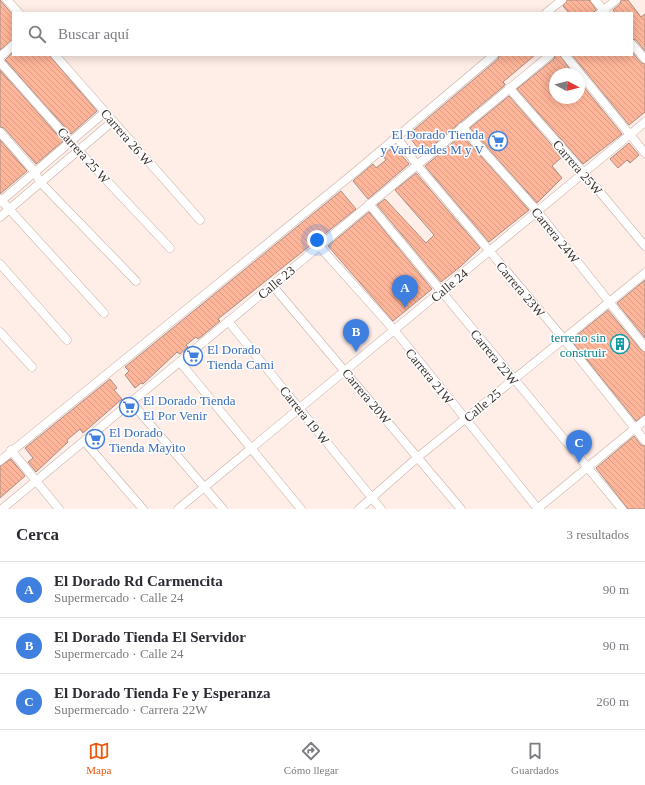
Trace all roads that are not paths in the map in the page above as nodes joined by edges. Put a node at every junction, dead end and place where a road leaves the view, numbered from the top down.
1 (7, 0) edge
2 (562, 0) edge
3 (595, 0) edge
4 (616, 0) edge
5 (18, 12) edge
6 (547, 12) edge
7 (603, 12) edge
8 (633, 45) edge
9 (12, 47) edge
10 (56, 56) edge
11 (493, 56) edge
12 (549, 56) edge
13 (566, 56) edge
14 (0, 57) edge
15 (645, 59) edge
16 (0, 62) edge
17 (509, 88) junction
18 (105, 112) junction
19 (112, 120) junction
20 (645, 122) edge
21 (462, 127) junction
22 (0, 132) edge
23 (629, 135) junction
24 (396, 136) junction
25 (71, 141) junction
26 (78, 150) junction
27 (645, 153) edge
28 (417, 165) junction
29 (35, 172) junction
30 (584, 173) junction
31 (40, 182) junction
32 (0, 201) edge
33 (369, 204) junction
34 (9, 209) junction
35 (538, 212) junction
36 (0, 217) edge
37 (200, 220) dead end
38 (319, 246) junction
39 (645, 246) edge
40 (170, 248) dead end
41 (489, 251) junction
42 (0, 264) edge
43 (645, 273) edge
44 (136, 281) dead end
45 (272, 285) junction
46 (442, 291) junction
47 (610, 302) junction
48 (104, 313) dead end
49 (228, 321) junction
50 (395, 331) junction
51 (0, 332) edge
52 (563, 338) junction
53 (67, 340) dead end
54 (645, 347) edge
55 (180, 362) junction
56 (32, 367) dead end
57 (346, 371) junction
58 (514, 379) junction
59 (130, 402) junction
60 (300, 408) junction
61 (465, 420) junction
62 (645, 420) edge
63 (634, 429) junction
64 (84, 441) junction
65 (645, 441) edge
66 (252, 449) junction
67 (11, 450) junction
68 (418, 457) junction
69 (0, 461) edge
70 (587, 467) junction
71 (36, 481) junction
72 (205, 487) junction
73 (372, 498) junction
74 (2, 509) edge
75 (60, 509) edge
76 (143, 509) edge
77 (178, 509) edge
78 (223, 509) edge
79 (300, 509) edge
80 (359, 509) edge
81 (381, 509) edge
82 (461, 509) edge
83 (538, 509) edge
84 (622, 509) edge

1 - 5 street
2 - 6 street
3 - 7 street
4 - 7 street
8 - 15 street
9 - 14 street
10 - 18 street, Carrera 26 W
11 - 24 street
12 - 17 street, Calle 23
13 - 23 street
16 - 25 street, Carrera 25 W
17 - 21 street, Calle 23
17 - 30 street, Carrera 25W
18 - 19 street, Carrera 26 W
18 - 25 street
19 - 26 street
19 - 37 street, Carrera 26 W
20 - 23 street, Calle 24
21 - 28 street, Calle 23
21 - 35 street, Carrera 24W
22 - 29 street
23 - 27 street
23 - 30 street, Calle 24
24 - 28 street, Carrera 23W
24 - 67 street
25 - 26 street, Carrera 25 W
25 - 29 street
26 - 31 street
26 - 40 street, Carrera 25 W
28 - 33 street, Calle 23
28 - 41 street, Carrera 23W
29 - 31 street
29 - 32 street
30 - 35 street, Calle 24
30 - 39 street, Carrera 25W
31 - 34 street
31 - 44 street
32 - 34 street
33 - 38 street, Calle 23
33 - 46 street, Carrera 22W
34 - 36 street
34 - 48 street
35 - 41 street, Calle 24
35 - 47 street, Carrera 24W
38 - 45 street, Calle 23
38 - 50 street, Carrera 21W
41 - 46 street, Calle 24
41 - 52 street, Carrera 23W
42 - 53 street
43 - 47 street, Calle 25
45 - 49 street, Calle 23
45 - 57 street, Carrera 20W
46 - 50 street, Calle 24
46 - 58 street, Carrera 22W
47 - 52 street, Calle 25
47 - 54 street, Carrera 24W
49 - 55 street, Calle 23
49 - 60 street, Carrera 19 W
50 - 57 street, Calle 24
50 - 61 street, Carrera 21W
51 - 56 street
52 - 58 street, Calle 25
52 - 63 street, Carrera 23W
55 - 59 street, Calle 23
55 - 66 street
57 - 60 street, Calle 24
57 - 68 street, Carrera 20W
58 - 61 street, Calle 25
58 - 70 street, Carrera 22W
59 - 64 street, Calle 23
59 - 72 street
60 - 66 street, Calle 24
60 - 73 street, Carrera 19 W
61 - 68 street, Calle 25
61 - 83 street, Carrera 21W
62 - 63 street
63 - 65 street, Carrera 23W
63 - 70 street
64 - 71 street, Calle 23
64 - 76 street
66 - 72 street, Calle 24
66 - 79 street
67 - 69 street
67 - 71 street
68 - 73 street, Calle 25
68 - 82 street, Carrera 20W
70 - 83 street
70 - 84 street, Carrera 22W
71 - 74 street, Calle 23
71 - 75 street
72 - 77 street, Calle 24
72 - 78 street
73 - 80 street, Calle 25
73 - 81 street, Carrera 19 W

